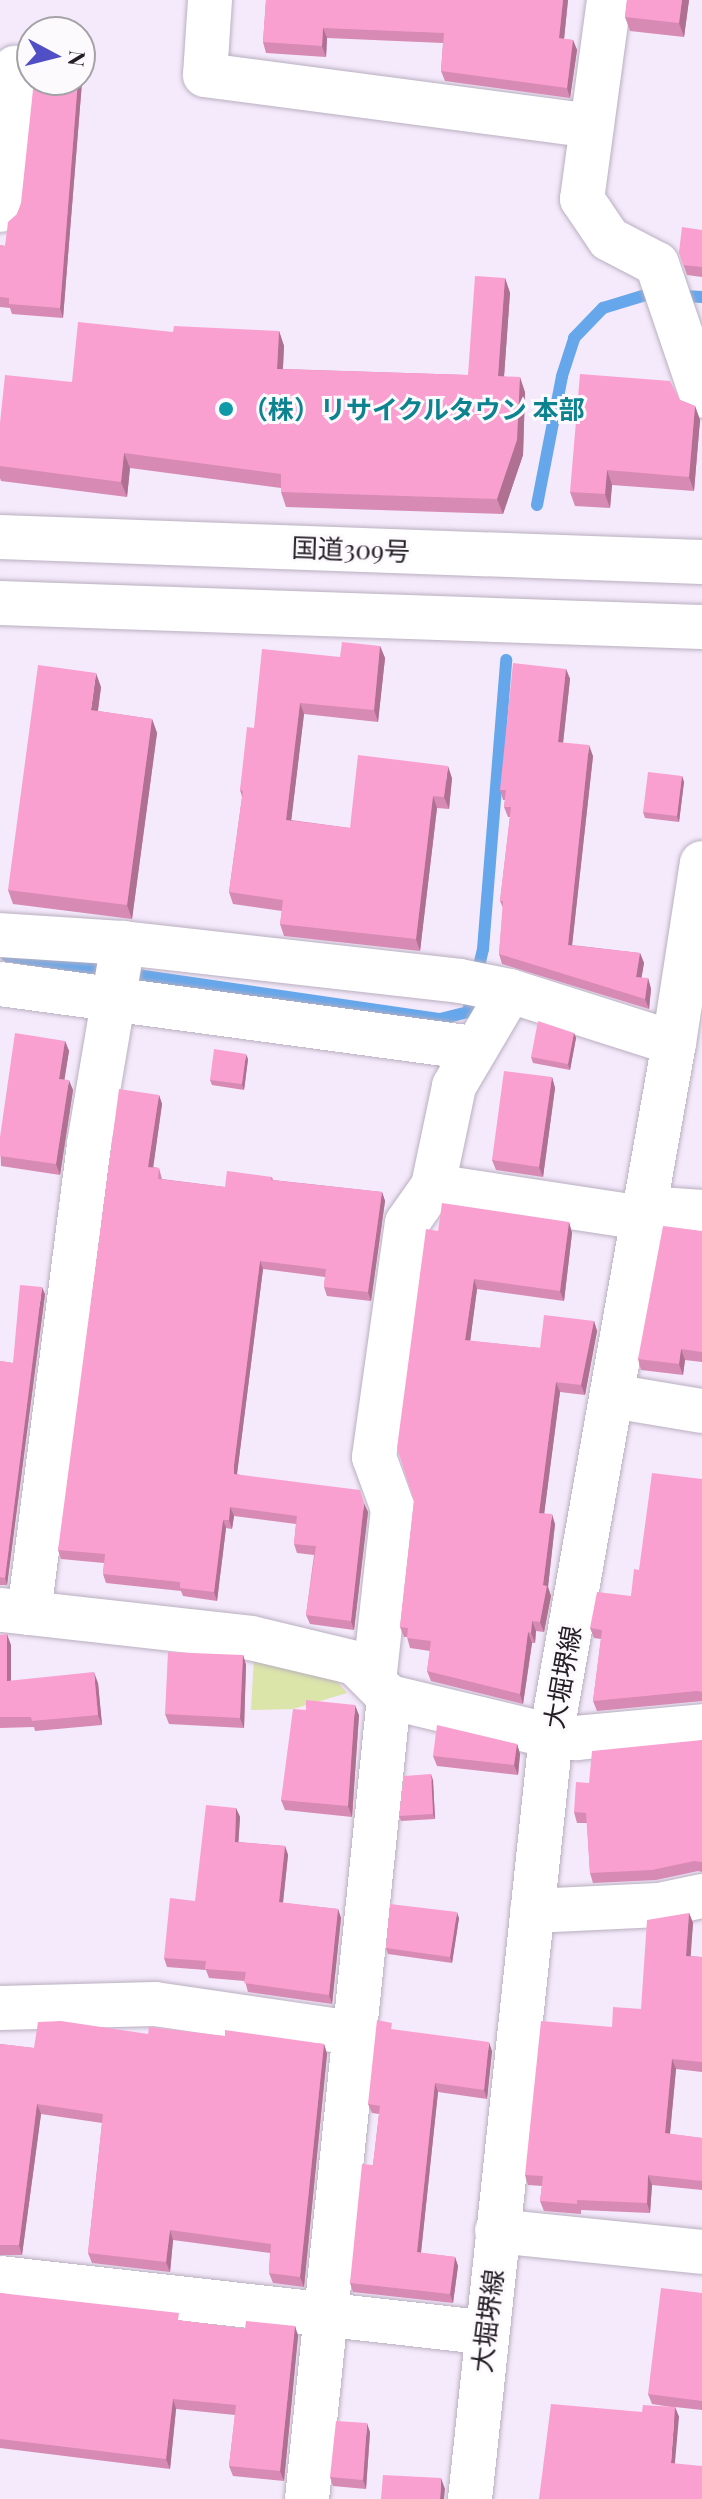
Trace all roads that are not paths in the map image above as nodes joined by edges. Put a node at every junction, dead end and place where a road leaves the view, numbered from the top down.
1 (210, 0) edge
2 (609, 0) edge
3 (15, 68) dead end
4 (592, 126) junction
5 (0, 210) edge
6 (702, 396) edge
7 (0, 537) edge
8 (702, 562) edge
9 (0, 603) edge
10 (702, 627) edge
11 (702, 863) edge
12 (0, 935) edge
13 (123, 945) junction
14 (0, 984) edge
15 (490, 988) junction
16 (113, 998) junction
17 (684, 1042) edge
18 (476, 1048) junction
19 (433, 1186) junction
20 (702, 1212) edge
21 (644, 1213) junction
22 (612, 1396) junction
23 (702, 1411) edge
24 (15, 1612) edge
25 (382, 1689) junction
26 (702, 1726) edge
27 (551, 1736) junction
28 (702, 1896) edge
29 (532, 1911) junction
30 (0, 2008) edge
31 (355, 2033) junction
32 (497, 2231) junction
33 (702, 2252) edge
34 (0, 2278) edge
35 (326, 2315) junction
36 (485, 2332) junction
37 (307, 2499) edge
38 (470, 2499) edge

1 - 4 main road
2 - 4 main road
3 - 5 main road
4 - 6 main road
7 - 8 main road, 国道309号
9 - 10 main road
11 - 17 main road, 大堀堺線
12 - 13 main road
13 - 15 main road
13 - 16 main road
14 - 16 main road
15 - 17 main road
15 - 18 main road
16 - 18 main road
16 - 24 main road
17 - 21 main road, 大堀堺線
18 - 19 main road
19 - 21 main road
19 - 25 main road
20 - 21 main road
21 - 22 main road, 大堀堺線
22 - 23 main road
22 - 27 main road, 大堀堺線
24 - 25 main road
25 - 27 main road
25 - 31 main road
26 - 27 main road
27 - 29 main road, 大堀堺線
28 - 29 main road
29 - 32 main road, 大堀堺線
30 - 31 main road
31 - 35 main road
32 - 33 main road
32 - 36 main road, 大堀堺線
34 - 35 main road
35 - 36 main road
35 - 37 main road
36 - 38 main road, 大堀堺線

